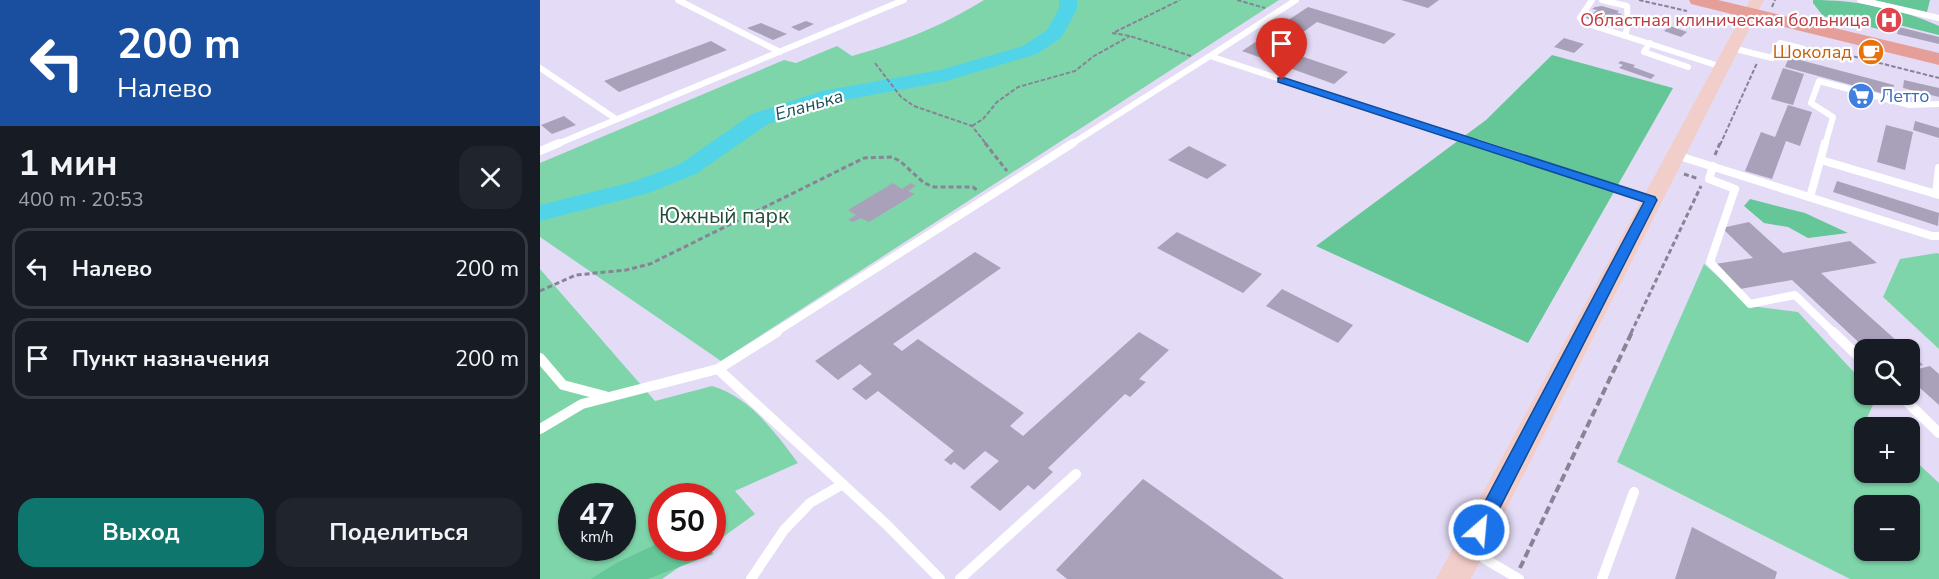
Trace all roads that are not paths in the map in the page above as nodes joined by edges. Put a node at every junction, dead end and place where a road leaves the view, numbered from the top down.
1 (678, 0) edge
2 (904, 0) edge
3 (1296, 0) edge
4 (1592, 0) edge
5 (1602, 0) edge
6 (1697, 0) edge
7 (1860, 0) edge
8 (1759, 6) edge
9 (1939, 18) edge
10 (1625, 36) junction
11 (1650, 43) junction
12 (1732, 48) junction
13 (1804, 49) road end
14 (780, 52) junction
15 (1207, 58) junction
16 (1939, 59) edge
17 (1688, 67) dead end
18 (1722, 67) junction
19 (540, 68) edge
20 (1939, 104) edge
21 (616, 119) junction
22 (540, 151) edge
23 (1675, 154) junction
24 (1821, 160) junction
25 (1712, 166) junction
26 (1939, 168) edge
27 (1937, 195) edge
28 (1810, 197) junction
29 (1651, 200) junction
30 (1939, 236) edge
31 (1854, 352) edge
32 (540, 358) edge
33 (718, 369) junction
34 (605, 396) junction
35 (1910, 405) edge
36 (540, 429) edge
37 (1939, 433) edge
38 (1076, 474) dead end
39 (843, 484) junction
40 (1634, 492) dead end
41 (1469, 550) junction
42 (1517, 578) edge
43 (751, 579) edge
44 (940, 579) edge
45 (960, 579) edge
46 (1453, 579) edge
47 (1602, 579) edge

1 - 14 lane
2 - 14 lane
3 - 15 lane
4 - 10 lane
5 - 10 lane
6 - 8 main road
7 - 9 lane
8 - 12 main road
8 - 16 main road
10 - 11 lane
11 - 17 lane
11 - 18 lane
12 - 13 lane
12 - 18 main road
14 - 21 lane
15 - 29 lane
15 - 33 lane
18 - 23 main road
19 - 21 lane
20 - 24 lane
21 - 22 lane
23 - 25 lane
23 - 29 main road
24 - 27 lane
24 - 28 lane
25 - 28 lane
25 - 31 lane
26 - 27 lane
28 - 30 lane
29 - 41 main road
32 - 34 lane
33 - 34 lane
33 - 39 lane
34 - 36 lane
35 - 37 lane
38 - 45 lane
39 - 43 lane
39 - 44 lane
40 - 47 lane
41 - 42 lane
41 - 46 main road

